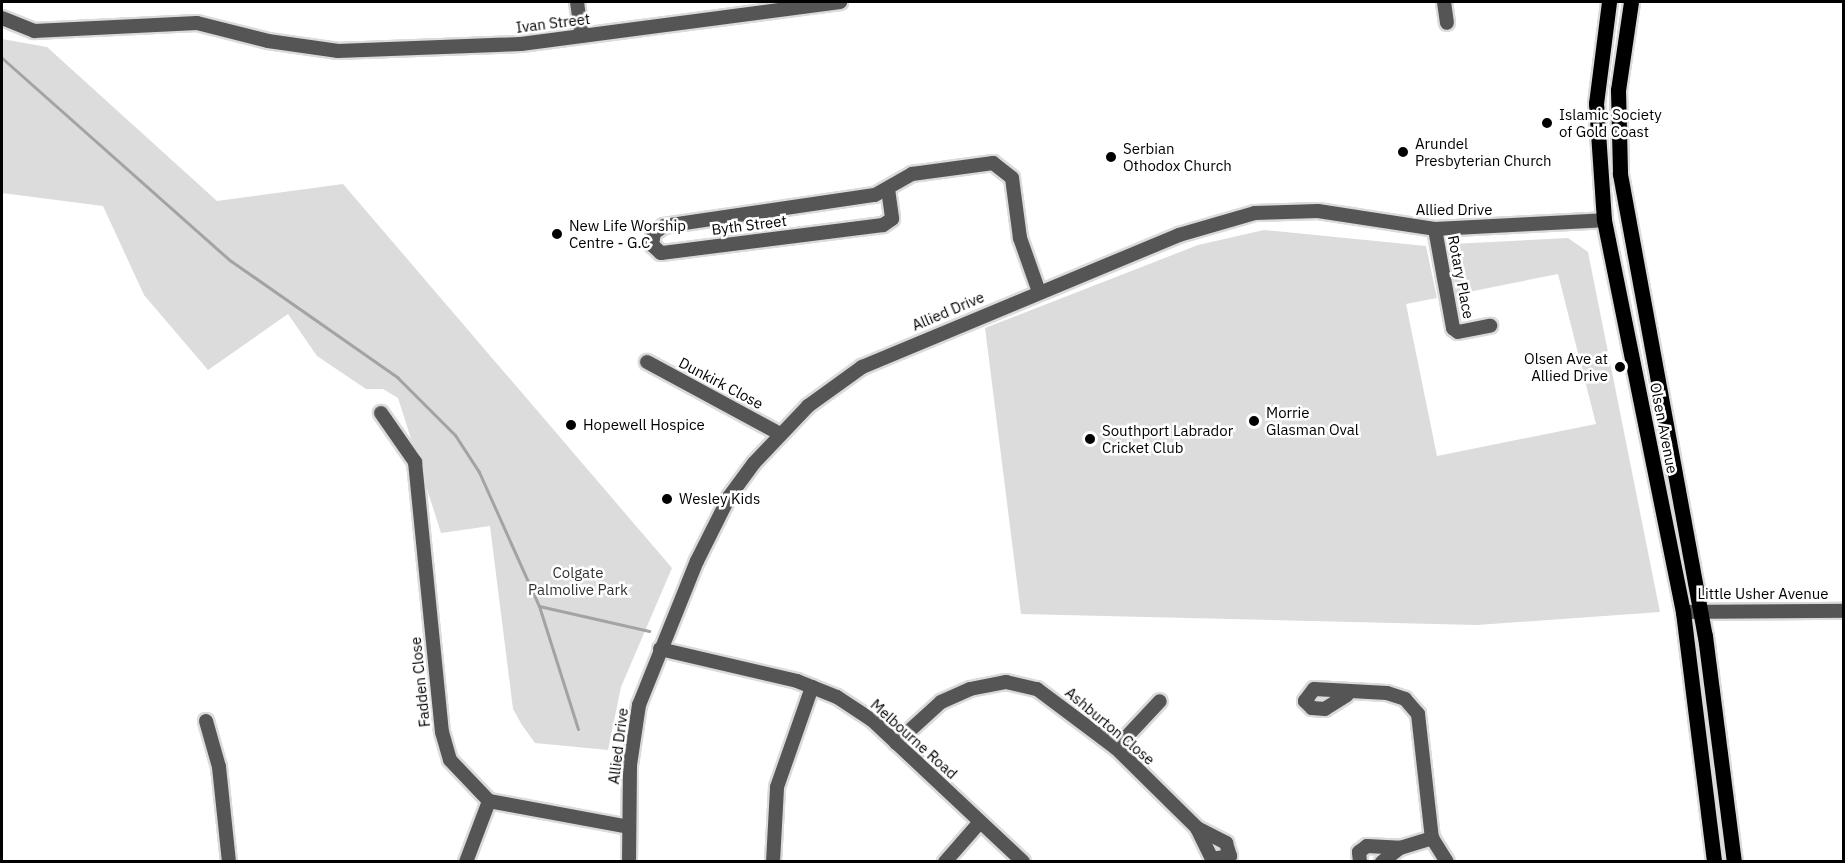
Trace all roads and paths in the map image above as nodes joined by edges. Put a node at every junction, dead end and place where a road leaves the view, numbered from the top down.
1 (577, 2) edge
2 (840, 2) edge
3 (1444, 2) edge
4 (1609, 2) edge
5 (1631, 2) edge
6 (824, 3) edge
7 (2, 18) edge
8 (1447, 23) dead end
9 (582, 36) junction
10 (888, 189) junction
11 (1604, 220) junction
12 (1435, 229) junction
13 (1039, 292) junction
14 (1490, 326) dead end
15 (647, 362) dead end
16 (381, 413) dead end
17 (780, 434) junction
18 (1700, 609) junction
19 (1844, 611) edge
20 (1683, 612) junction
21 (660, 649) junction
22 (812, 687) junction
23 (1347, 695) dead end
24 (1160, 701) dead end
25 (206, 722) dead end
26 (896, 743) junction
27 (1116, 748) junction
28 (489, 801) junction
29 (980, 822) junction
30 (629, 827) junction
31 (1197, 828) dead end
32 (1432, 838) junction
33 (1400, 848) junction
34 (229, 861) edge
35 (466, 861) edge
36 (629, 861) edge
37 (773, 861) edge
38 (945, 861) edge
39 (1023, 861) edge
40 (1360, 861) edge
41 (1382, 861) edge
42 (1447, 861) edge
43 (1714, 861) edge
44 (1734, 861) edge

1 - 9 street
2 - 6 street, Ivan Street
3 - 8 street
4 - 11 main road, Olsen Avenue
5 - 18 main road, Olsen Avenue
6 - 9 street, Ivan Street
7 - 9 street, Ivan Street
10 - 10 street, Byth Street
10 - 13 street, Byth Street
11 - 12 street, Allied Drive
11 - 20 main road, Olsen Avenue
12 - 13 street, Allied Drive
12 - 14 street, Rotary Place
13 - 17 street, Allied Drive
15 - 17 street, Dunkirk Close
16 - 28 street, Fadden Close
17 - 21 street, Allied Drive
18 - 19 street, Little Usher Avenue
18 - 20 street, Little Usher Avenue
18 - 44 main road, Olsen Avenue
20 - 43 main road, Olsen Avenue
21 - 22 street, Melbourne Road
21 - 30 street, Allied Drive
22 - 26 street, Melbourne Road
22 - 37 street
23 - 32 street
24 - 27 street
25 - 34 street
26 - 27 street, Ashburton Close
26 - 29 street, Melbourne Road
27 - 31 street, Ashburton Close
28 - 30 street
28 - 35 street
29 - 38 street
29 - 39 street, Melbourne Road
30 - 36 street, Allied Drive
32 - 33 street
32 - 42 street
33 - 40 street
33 - 41 street

